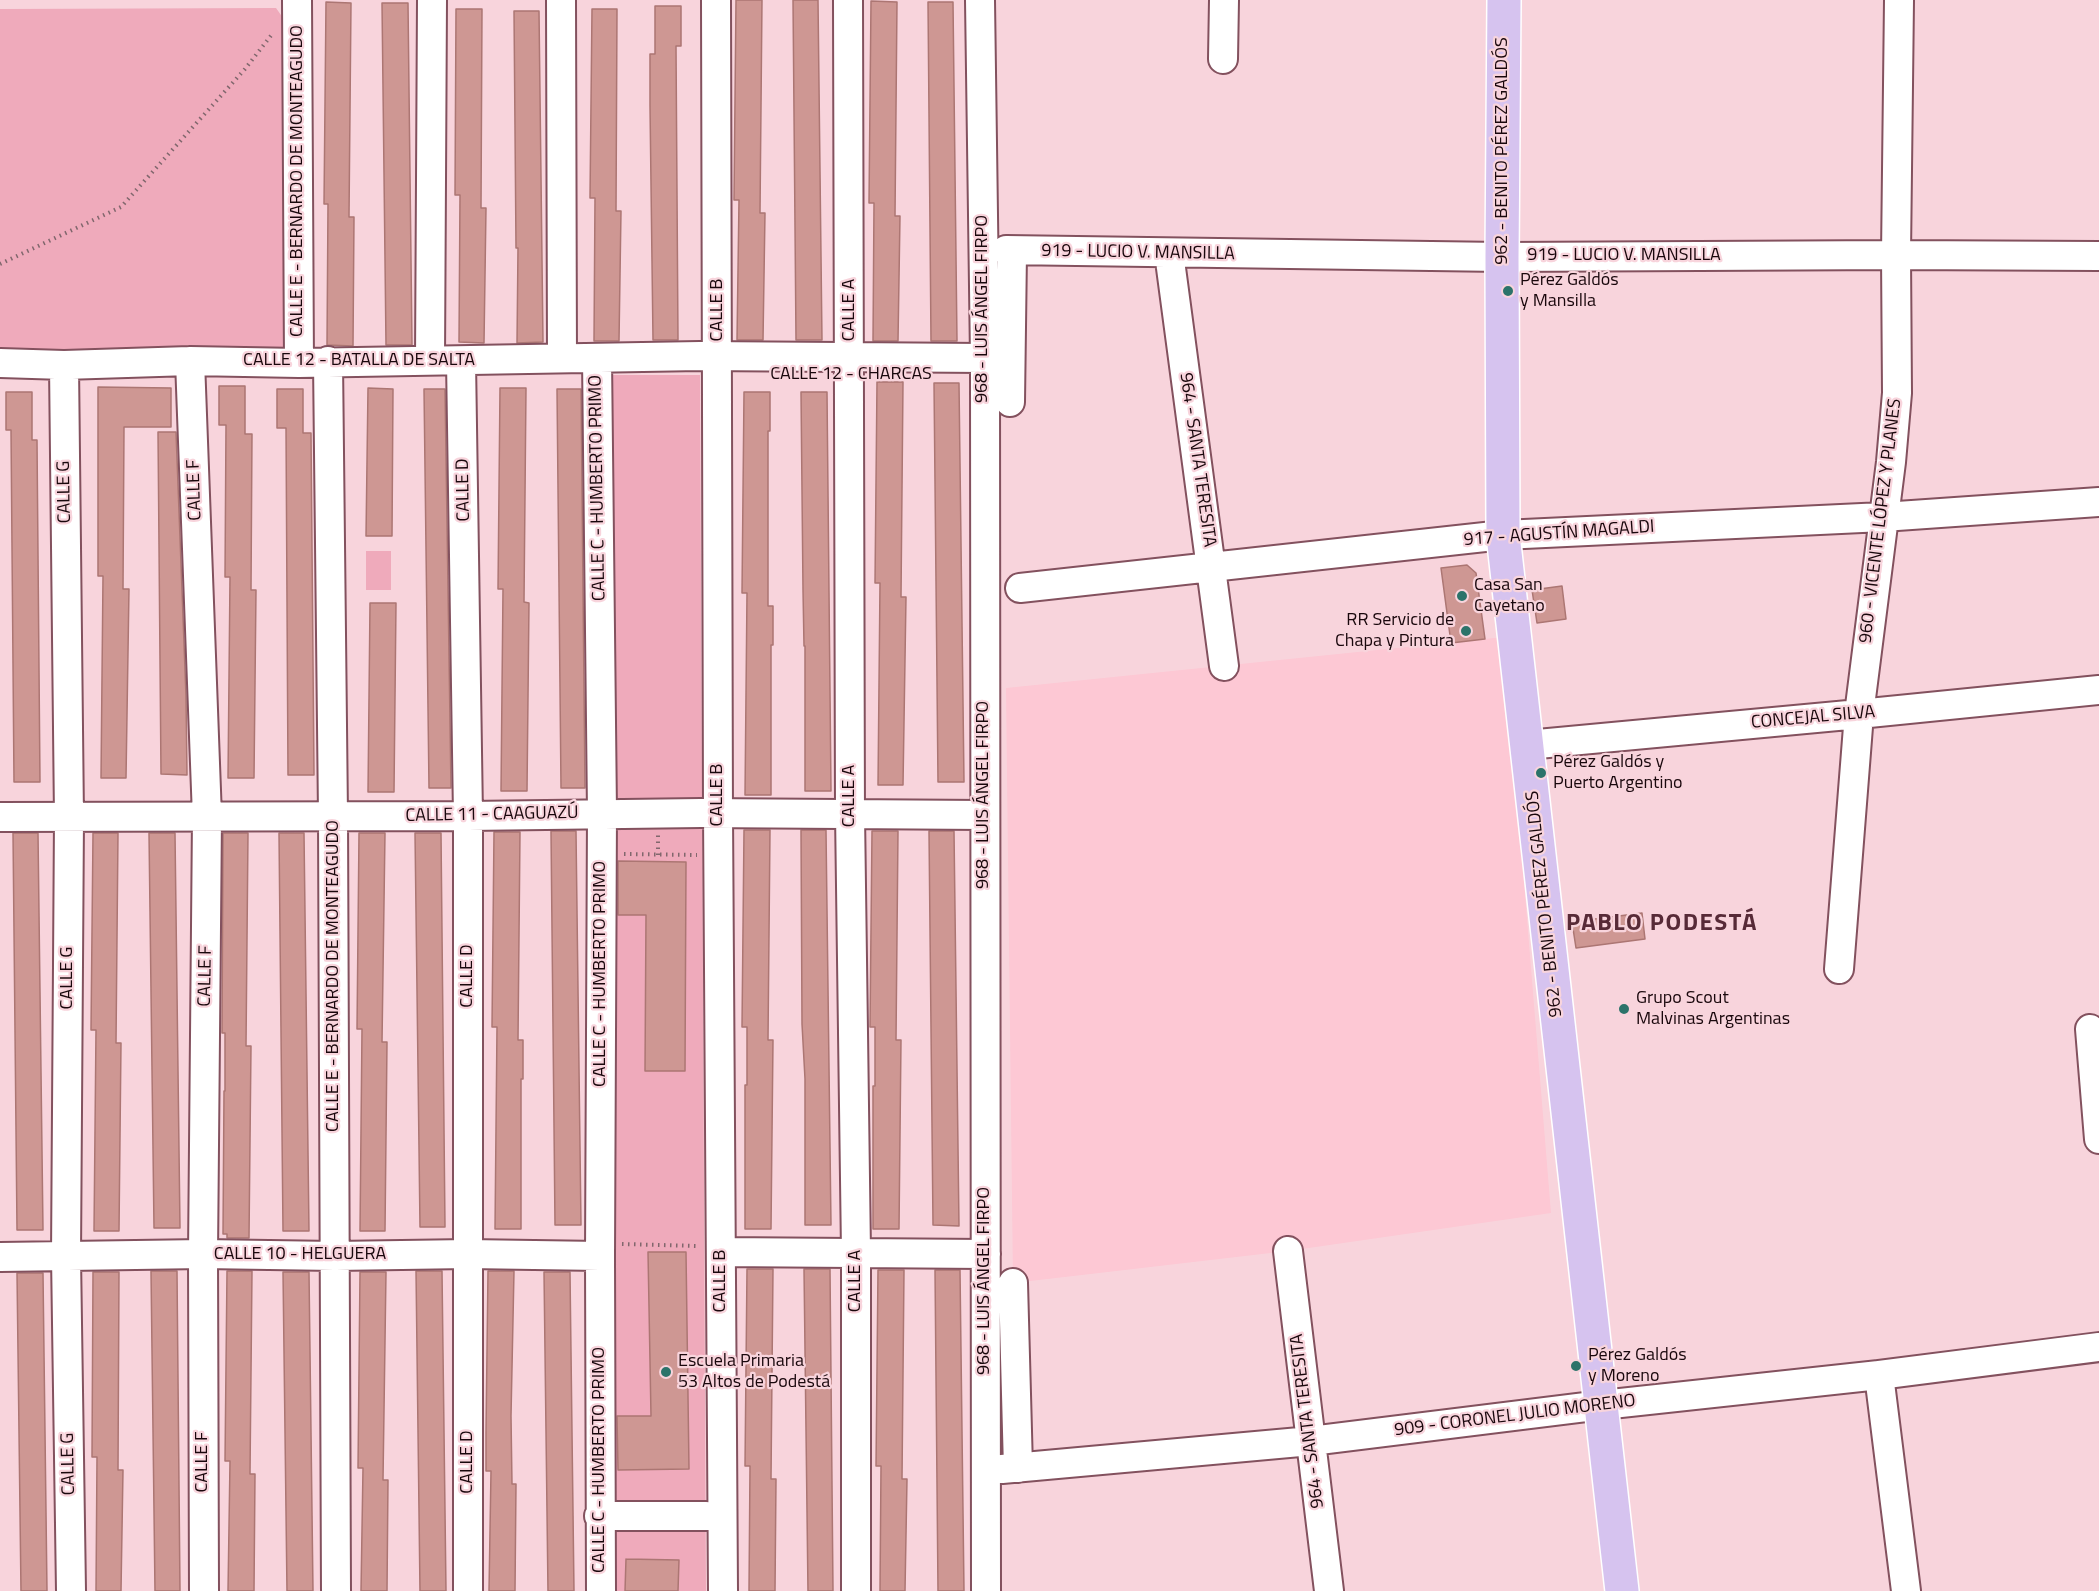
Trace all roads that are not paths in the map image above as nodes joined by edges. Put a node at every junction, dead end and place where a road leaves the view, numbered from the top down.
1 (297, 0) edge
2 (432, 0) edge
3 (561, 0) edge
4 (699, 0) edge
5 (716, 0) edge
6 (848, 0) edge
7 (980, 0) edge
8 (1224, 0) edge
9 (1504, 0) edge
10 (1899, 0) edge
11 (1223, 59) dead end
12 (1169, 254) junction
13 (1896, 255) junction
14 (2099, 256) edge
15 (1502, 257) junction
16 (562, 358) junction
17 (430, 360) junction
18 (0, 363) edge
19 (299, 363) junction
20 (850, 365) junction
21 (597, 366) junction
22 (709, 366) junction
23 (985, 367) junction
24 (190, 368) junction
25 (328, 369) junction
26 (462, 369) junction
27 (64, 371) junction
28 (0, 378) edge
29 (1010, 402) dead end
30 (2099, 502) edge
31 (1883, 517) junction
32 (1503, 535) junction
33 (1211, 566) junction
34 (1020, 588) dead end
35 (1224, 666) dead end
36 (2099, 690) edge
37 (1859, 714) junction
38 (1527, 745) junction
39 (603, 813) junction
40 (709, 813) junction
41 (849, 813) junction
42 (984, 814) junction
43 (333, 816) junction
44 (468, 816) junction
45 (0, 817) edge
46 (207, 817) junction
47 (69, 818) junction
48 (1839, 969) dead end
49 (2090, 1029) dead end
50 (2099, 1139) edge
51 (713, 1249) junction
52 (600, 1250) junction
53 (1287, 1251) dead end
54 (856, 1252) junction
55 (203, 1254) junction
56 (468, 1254) junction
57 (986, 1254) junction
58 (66, 1256) junction
59 (0, 1257) edge
60 (335, 1257) junction
61 (1013, 1283) dead end
62 (2099, 1347) edge
63 (1879, 1375) junction
64 (1602, 1405) junction
65 (1311, 1441) junction
66 (600, 1516) junction
67 (705, 1516) junction
68 (71, 1591) edge
69 (204, 1591) edge
70 (336, 1591) edge
71 (468, 1591) edge
72 (601, 1591) edge
73 (706, 1591) edge
74 (723, 1591) edge
75 (856, 1591) edge
76 (986, 1591) edge
77 (1329, 1591) edge
78 (1622, 1591) edge
79 (1906, 1591) edge

1 - 19 street, CALLE E - BERNARDO DE MONTEAGUDO
2 - 17 street
3 - 16 street
4 - 22 street, CALLE B
5 - 22 street, CALLE B
6 - 20 street, CALLE A
7 - 23 street, 968 - LUIS ÁNGEL FIRPO
8 - 11 street
9 - 15 main road, 962 - BENITO PÉREZ GALDÓS
10 - 13 street, 960 - VICENTE LÓPEZ Y PLANES
12 - 15 street, 919 - LUCIO V. MANSILLA
12 - 29 street, 919 - LUCIO V. MANSILLA
12 - 33 street, 964 - SANTA TERESITA
13 - 14 street, 919 - LUCIO V. MANSILLA
13 - 15 street, 919 - LUCIO V. MANSILLA
13 - 31 street, 960 - VICENTE LÓPEZ Y PLANES
15 - 32 main road, 962 - BENITO PÉREZ GALDÓS
16 - 21 street, CALLE 12 - BATALLA DE SALTA
16 - 26 street, CALLE 12 - BATALLA DE SALTA
17 - 25 street, CALLE 12 - BATALLA DE SALTA
17 - 26 street, CALLE 12 - BATALLA DE SALTA
18 - 27 street, CALLE 12 - BATALLA DE SALTA
19 - 24 street, CALLE 12 - BATALLA DE SALTA
19 - 25 street, CALLE 12 - BATALLA DE SALTA
20 - 22 street, CALLE 12 - CHARCAS
20 - 23 street, CALLE 12 - CHARCAS
20 - 41 street, CALLE A
21 - 22 street, CALLE 12 - BATALLA DE SALTA
21 - 26 street, CALLE 12 - BATALLA DE SALTA
21 - 39 street, CALLE C - HUMBERTO PRIMO
22 - 40 street, CALLE B
23 - 42 street, 968 - LUIS ÁNGEL FIRPO
24 - 25 street, CALLE 12 - BATALLA DE SALTA
24 - 27 street, CALLE 12 - BATALLA DE SALTA
24 - 46 street, CALLE F
25 - 26 street, CALLE 12 - BATALLA DE SALTA
25 - 43 street, CALLE E - BERNARDO DE MONTEAGUDO
26 - 44 street, CALLE D
27 - 28 street, CALLE 12 - BATALLA DE SALTA
27 - 47 street, CALLE G
30 - 31 street, 917 - AGUSTÍN MAGALDI
31 - 32 street, 917 - AGUSTÍN MAGALDI
31 - 37 street, 960 - VICENTE LÓPEZ Y PLANES
32 - 33 street, 917 - AGUSTÍN MAGALDI
32 - 38 main road, 962 - BENITO PÉREZ GALDÓS
33 - 34 street, 917 - AGUSTÍN MAGALDI
33 - 35 street, 964 - SANTA TERESITA
36 - 37 street, CONCEJAL SILVA
37 - 38 street, CONCEJAL SILVA
37 - 48 street, 960 - VICENTE LÓPEZ Y PLANES
38 - 64 main road, 962 - BENITO PÉREZ GALDÓS
39 - 40 street, CALLE 11 - CAAGUAZÚ
39 - 44 street, CALLE 11 - CAAGUAZÚ
39 - 52 street, CALLE C - HUMBERTO PRIMO
40 - 41 street, CALLE 11 - CAAGUAZÚ
40 - 51 street, CALLE B
40 - 51 street, CALLE B
41 - 42 street, CALLE 11 - CAAGUAZÚ
41 - 54 street, CALLE A
42 - 57 street, 968 - LUIS ÁNGEL FIRPO
43 - 44 street, CALLE 11 - CAAGUAZÚ
43 - 46 street, CALLE 11 - CAAGUAZÚ
43 - 60 street, CALLE E - BERNARDO DE MONTEAGUDO
44 - 56 street, CALLE D
45 - 47 street, CALLE 11 - CAAGUAZÚ
46 - 47 street, CALLE 11 - CAAGUAZÚ
46 - 55 street, CALLE F
47 - 58 street, CALLE G
49 - 50 street
51 - 54 street
51 - 67 street, CALLE B
51 - 74 street, CALLE B
52 - 56 street, CALLE 10 - HELGUERA
52 - 66 street, CALLE C - HUMBERTO PRIMO
53 - 65 street, 964 - SANTA TERESITA
54 - 57 street
54 - 75 street, CALLE A
55 - 58 street, CALLE 10 - HELGUERA
55 - 60 street, CALLE 10 - HELGUERA
55 - 69 street, CALLE F
56 - 60 street, CALLE 10 - HELGUERA
56 - 71 street, CALLE D
57 - 76 street, 968 - LUIS ÁNGEL FIRPO
58 - 59 street, CALLE 10 - HELGUERA
58 - 68 street, CALLE G
60 - 70 street, CALLE E - BERNARDO DE MONTEAGUDO
61 - 65 street, 909 - CORONEL JULIO MORENO
62 - 63 street, 909 - CORONEL JULIO MORENO
63 - 64 street, 909 - CORONEL JULIO MORENO
63 - 79 street
64 - 65 street, 909 - CORONEL JULIO MORENO
64 - 78 main road, 962 - BENITO PÉREZ GALDÓS
65 - 77 street, 964 - SANTA TERESITA
66 - 67 street
66 - 72 street, CALLE C - HUMBERTO PRIMO
67 - 73 street, CALLE B

